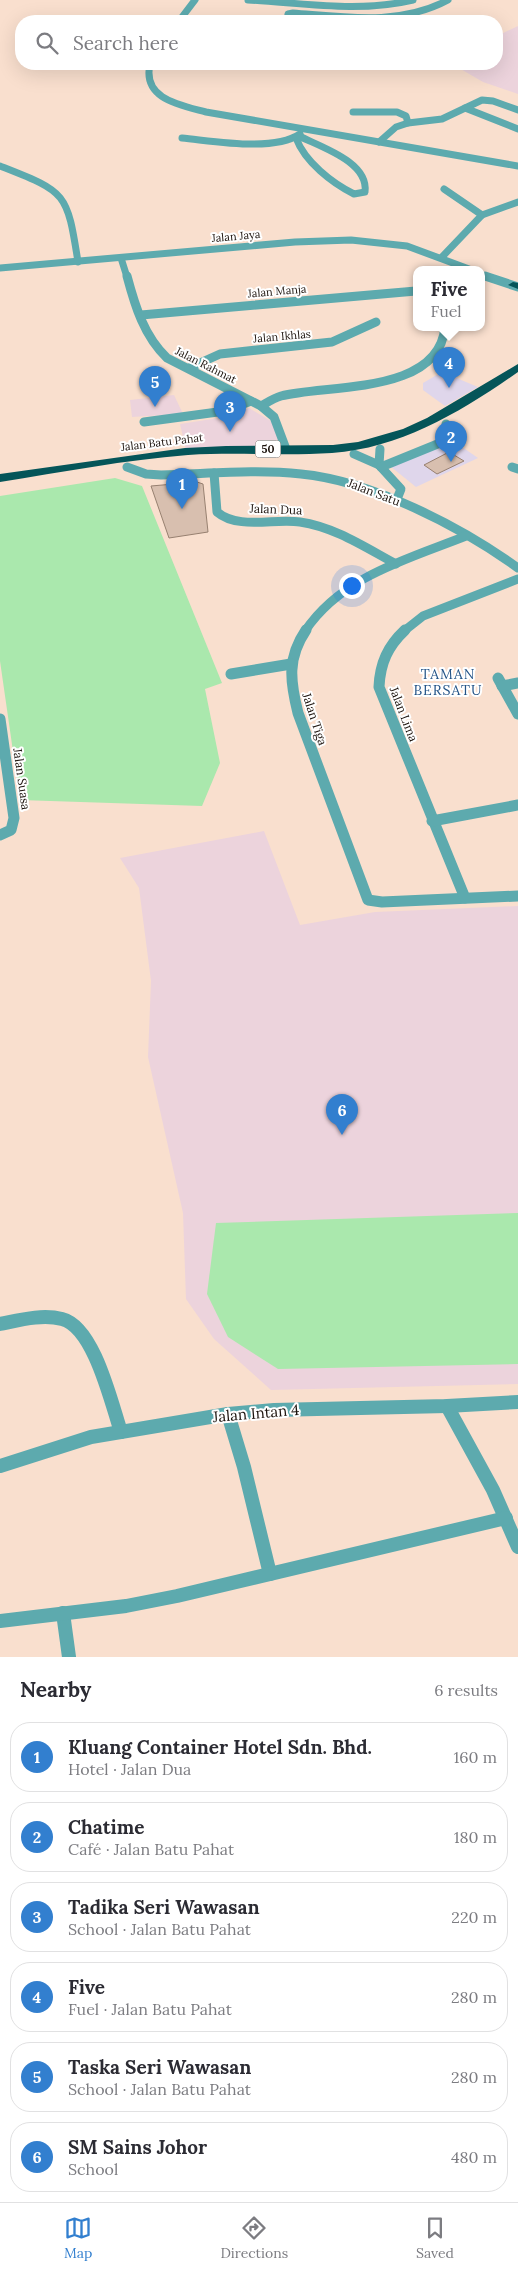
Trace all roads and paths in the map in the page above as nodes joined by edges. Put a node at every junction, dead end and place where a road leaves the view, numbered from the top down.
1 (194, 0) edge
2 (248, 0) edge
3 (413, 0) edge
4 (448, 0) edge
5 (310, 3) junction
6 (183, 15) edge
7 (288, 15) edge
8 (338, 15) edge
9 (378, 15) edge
10 (400, 15) edge
11 (149, 70) edge
12 (464, 108) junction
13 (518, 110) edge
14 (353, 112) dead end
15 (408, 123) junction
16 (302, 128) junction
17 (518, 129) edge
18 (298, 137) junction
19 (182, 138) dead end
20 (379, 142) junction
21 (517, 164) edge
22 (0, 166) edge
23 (10, 170) junction
24 (0, 176) edge
25 (444, 189) dead end
26 (518, 202) edge
27 (482, 215) junction
28 (121, 258) junction
29 (442, 258) junction
30 (78, 262) junction
31 (462, 266) edge
32 (0, 268) edge
33 (485, 276) edge
34 (516, 286) edge
35 (413, 291) edge
36 (141, 315) junction
37 (376, 322) dead end
38 (445, 331) edge
39 (518, 367) edge
40 (190, 368) junction
41 (518, 377) edge
42 (251, 401) junction
43 (261, 406) junction
44 (144, 422) dead end
45 (446, 424) junction
46 (380, 448) junction
47 (286, 449) junction
48 (354, 454) junction
49 (380, 466) junction
50 (127, 467) junction
51 (214, 473) junction
52 (0, 478) edge
53 (0, 485) edge
54 (397, 499) junction
55 (466, 536) junction
56 (396, 564) junction
57 (518, 568) edge
58 (518, 579) edge
59 (291, 664) junction
60 (231, 674) dead end
61 (500, 682) joint
62 (518, 683) edge
63 (518, 714) edge
64 (0, 719) edge
65 (3, 758) edge
66 (518, 805) edge
67 (432, 821) junction
68 (0, 835) edge
69 (518, 896) edge
70 (465, 898) junction
71 (0, 1324) edge
72 (518, 1402) edge
73 (447, 1406) junction
74 (228, 1414) junction
75 (121, 1432) junction
76 (0, 1466) edge
77 (506, 1518) junction
78 (518, 1547) edge
79 (270, 1574) junction
80 (63, 1614) junction
81 (0, 1621) edge
82 (69, 1657) edge

1 - 6 street
2 - 5 street
3 - 5 street
4 - 10 street
5 - 9 street
7 - 8 street
11 - 16 street
12 - 13 street
12 - 15 street
12 - 17 street
14 - 15 street
15 - 20 street
16 - 18 street
16 - 20 street
18 - 18 street
18 - 19 street
20 - 21 street
22 - 23 street
23 - 24 street
23 - 30 street
25 - 27 street
26 - 27 street
27 - 29 street
28 - 29 street, Jalan Jaya
28 - 30 street, Jalan Jaya
28 - 36 street, Jalan Rahmat
29 - 31 street, Jalan Jaya
30 - 32 street, Jalan Jaya
33 - 34 street
35 - 36 street, Jalan Manja
36 - 40 street, Jalan Rahmat
37 - 40 street, Jalan Ikhlas
38 - 43 street
39 - 47 highway, Jalan Batu Pahat / 50
40 - 42 street, Jalan Rahmat
41 - 45 highway, Jalan Batu Pahat / 50
42 - 43 street, Jalan Rahmat
42 - 44 street
43 - 47 street, Jalan Rahmat
45 - 46 highway, Jalan Batu Pahat / 50
45 - 49 street
46 - 48 highway, Jalan Batu Pahat / 50
46 - 49 street
47 - 52 highway, Jalan Batu Pahat / 50
48 - 49 street
48 - 50 highway, Jalan Batu Pahat / 50
49 - 54 street
50 - 51 street, Jalan Satu
50 - 53 highway, Jalan Batu Pahat / 50
51 - 54 street, Jalan Satu
51 - 56 street, Jalan Dua
54 - 55 street, Jalan Satu
55 - 56 street, Jalan Tiga
55 - 57 street, Jalan Satu
56 - 59 street, Jalan Tiga
58 - 67 street, Jalan Lima
59 - 60 street
59 - 70 street, Jalan Tiga
61 - 62 street
61 - 63 street
64 - 65 street, Jalan Suasa
65 - 68 street, Jalan Suasa
66 - 67 street
67 - 70 street, Jalan Lima
69 - 70 street
71 - 75 street
72 - 73 street, Jalan Intan 4
73 - 74 street, Jalan Intan 4
73 - 77 street
74 - 75 street, Jalan Intan 4
74 - 79 street
75 - 76 street, Jalan Intan 4
77 - 78 street
77 - 79 street
79 - 80 street
80 - 81 street
80 - 82 street

